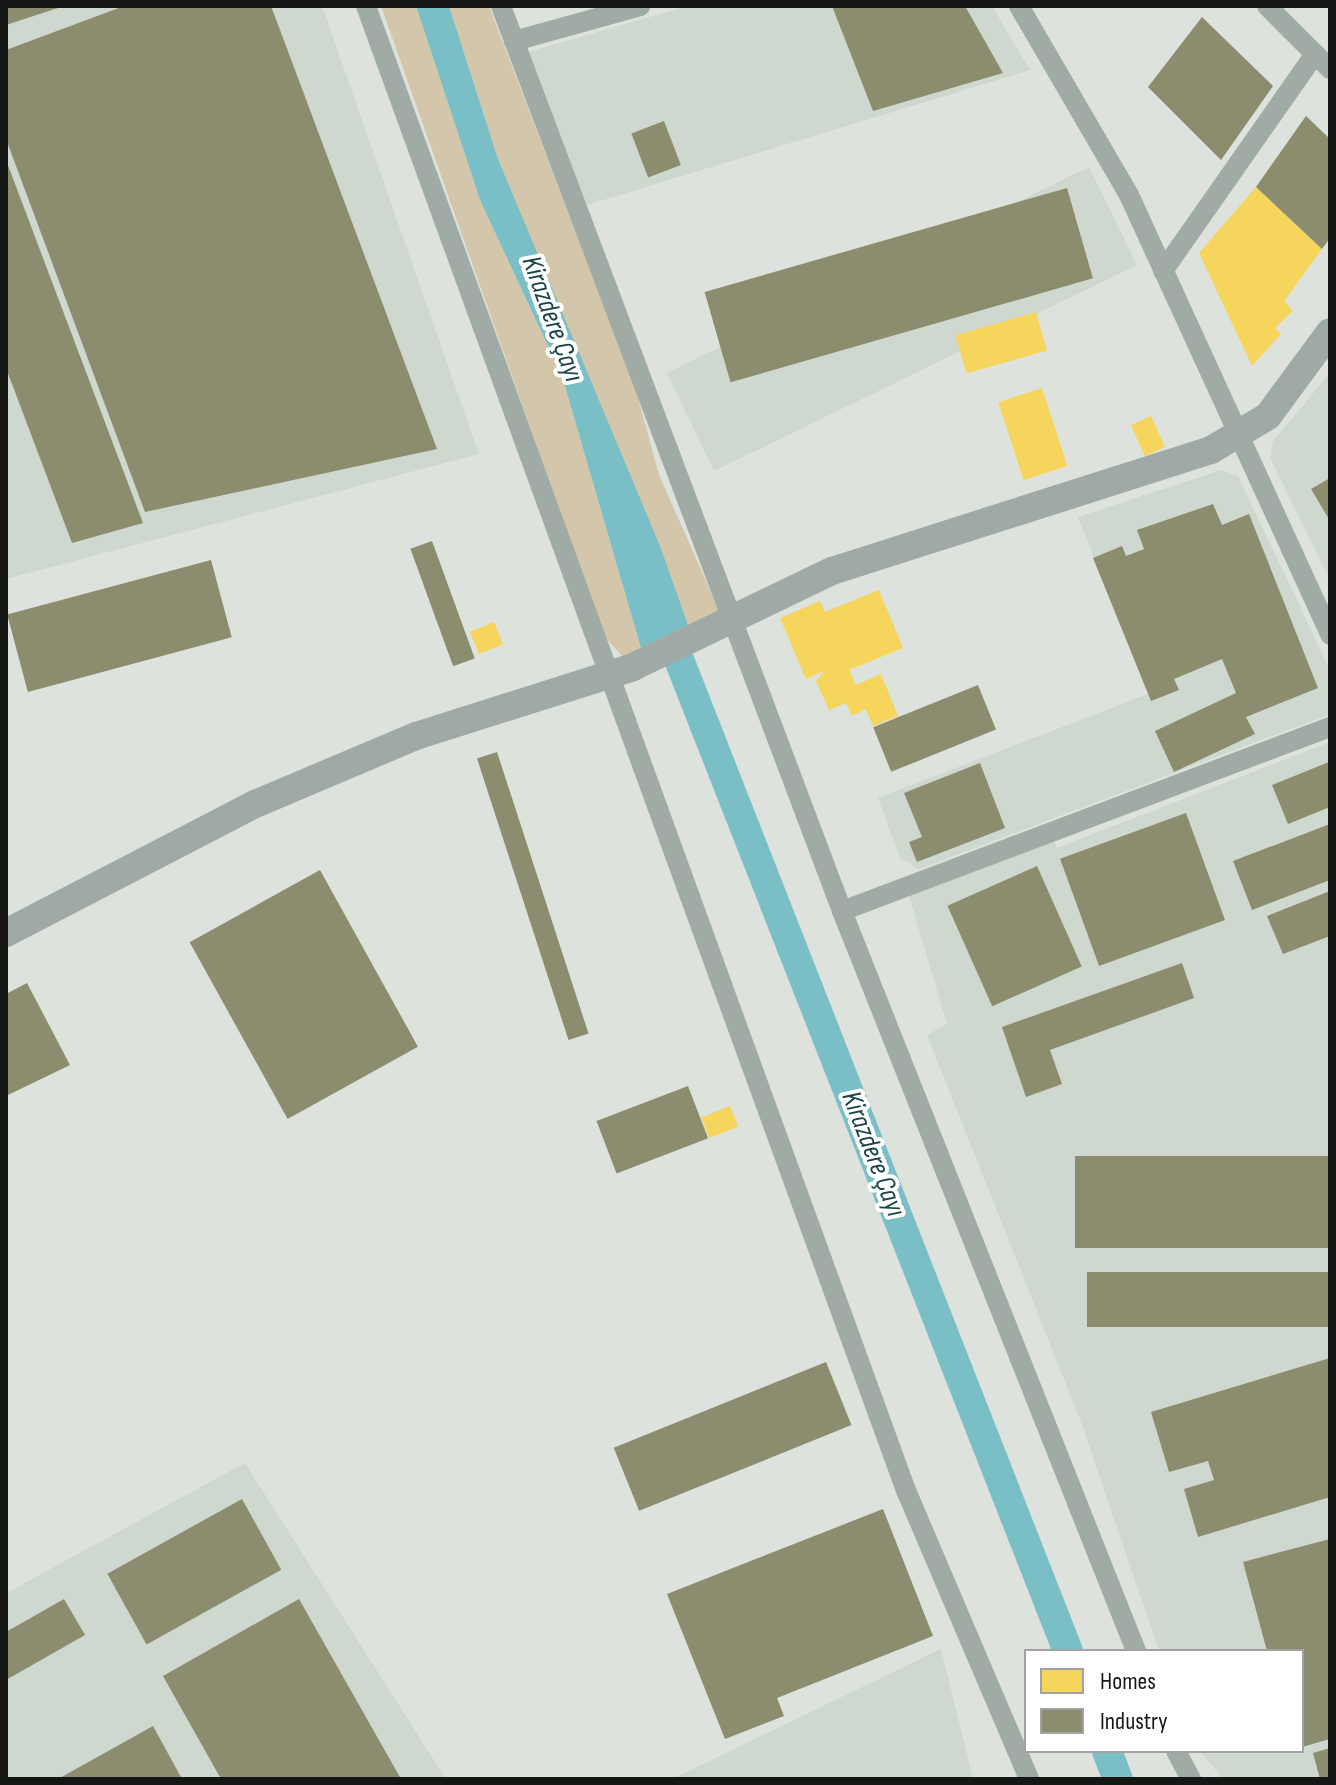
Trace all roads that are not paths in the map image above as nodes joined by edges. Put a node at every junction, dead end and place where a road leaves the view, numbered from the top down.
1 (366, 6) edge
2 (501, 6) edge
3 (640, 6) edge
4 (1019, 6) edge
5 (1267, 6) edge
6 (514, 41) junction
7 (1315, 54) junction
8 (1330, 69) edge
9 (1163, 271) junction
10 (1330, 332) edge
11 (1237, 438) junction
12 (733, 616) junction
13 (1330, 635) edge
14 (607, 676) junction
15 (1330, 727) edge
16 (842, 911) junction
17 (6, 933) edge
18 (1135, 1649) edge
19 (1177, 1753) edge
20 (1029, 1779) edge
21 (1191, 1779) edge

1 - 14 street
2 - 6 street
3 - 6 street
4 - 9 street
5 - 7 street
6 - 12 street
7 - 8 street
7 - 9 street
9 - 11 street
10 - 11 street
11 - 12 street
11 - 13 street
12 - 14 street
12 - 16 street
14 - 17 street
14 - 20 street
15 - 16 street
16 - 18 street
19 - 21 street

